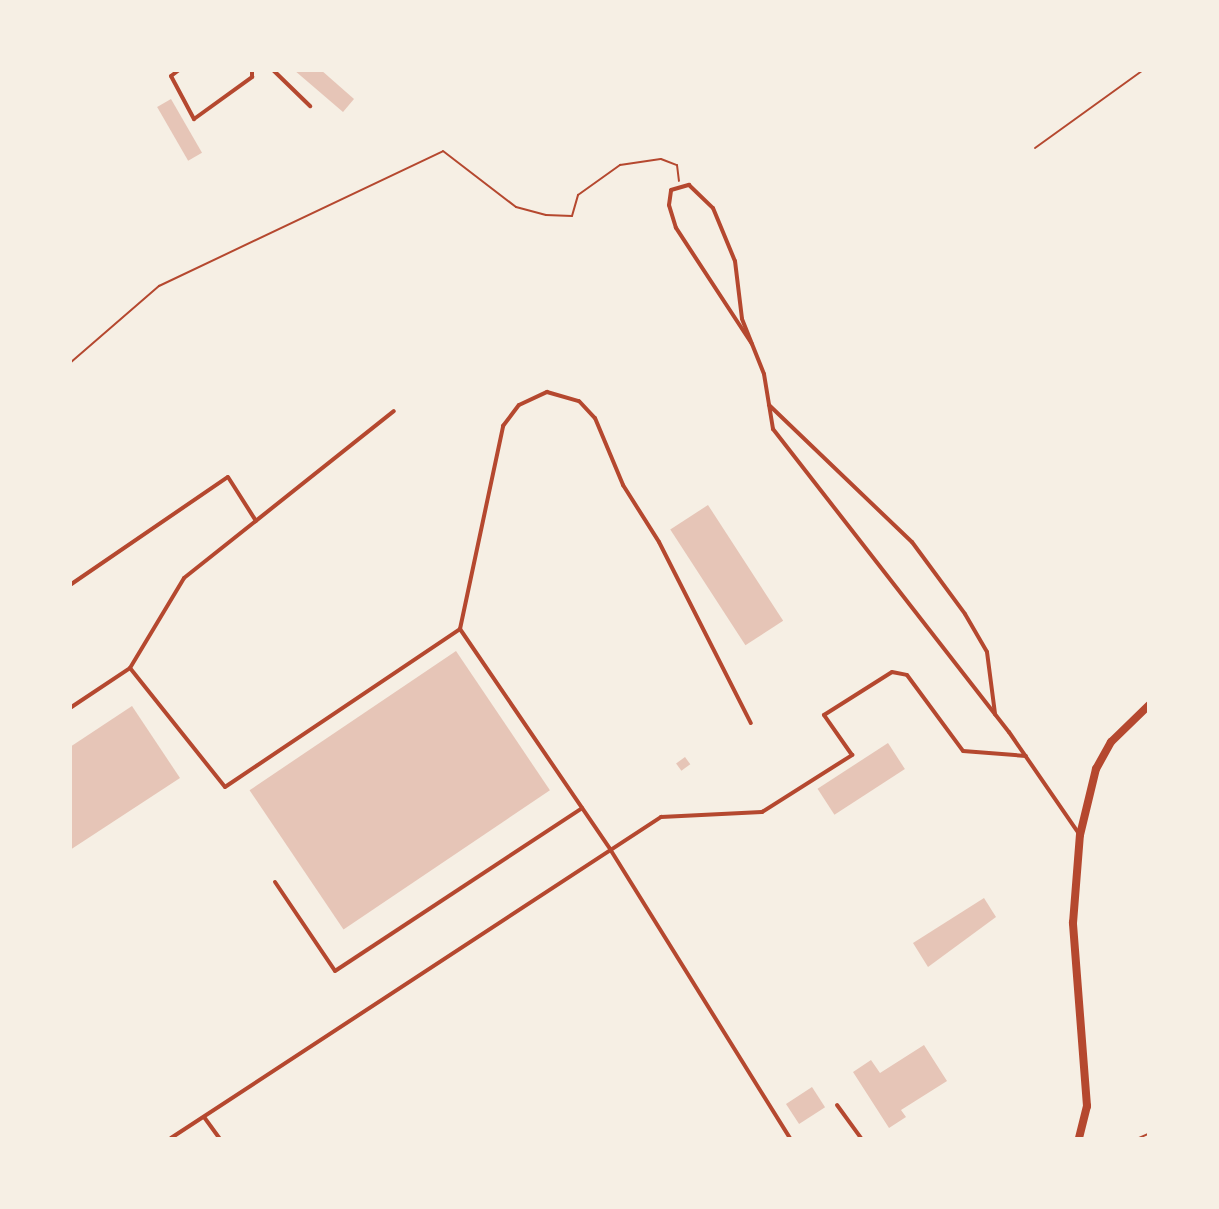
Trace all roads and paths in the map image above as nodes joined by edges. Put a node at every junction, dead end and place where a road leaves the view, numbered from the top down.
1 (179, 70) edge
2 (252, 70) edge
3 (273, 70) edge
4 (498, 70) edge
5 (517, 70) edge
6 (1143, 70) edge
7 (310, 106) dead end
8 (1035, 148) dead end
9 (680, 187) junction
10 (752, 344) junction
11 (70, 363) edge
12 (769, 405) junction
13 (394, 411) dead end
14 (256, 521) junction
15 (70, 585) edge
16 (460, 629) junction
17 (130, 668) junction
18 (1149, 706) edge
19 (70, 708) edge
20 (995, 715) junction
21 (751, 723) dead end
22 (1026, 756) junction
23 (582, 808) junction
24 (1080, 835) junction
25 (610, 849) junction
26 (275, 882) dead end
27 (837, 1105) dead end
28 (204, 1117) junction
29 (1149, 1134) edge
30 (171, 1138) edge
31 (219, 1138) edge
32 (790, 1138) edge
33 (861, 1138) edge
34 (1079, 1138) edge
35 (1139, 1138) edge

1 - 2 lane
3 - 7 lane
4 - 5 lane
6 - 8 path
9 - 10 lane
9 - 10 lane
9 - 11 path
10 - 12 lane
12 - 20 lane
12 - 20 lane
13 - 14 lane
14 - 15 lane
14 - 17 lane
16 - 17 lane
16 - 21 lane
16 - 23 lane
17 - 19 lane
18 - 24 street
20 - 22 lane
22 - 24 lane
22 - 25 lane
23 - 25 lane
23 - 26 lane
24 - 34 street
25 - 28 lane
25 - 32 lane
27 - 33 lane
28 - 30 lane
28 - 31 lane
29 - 35 path

